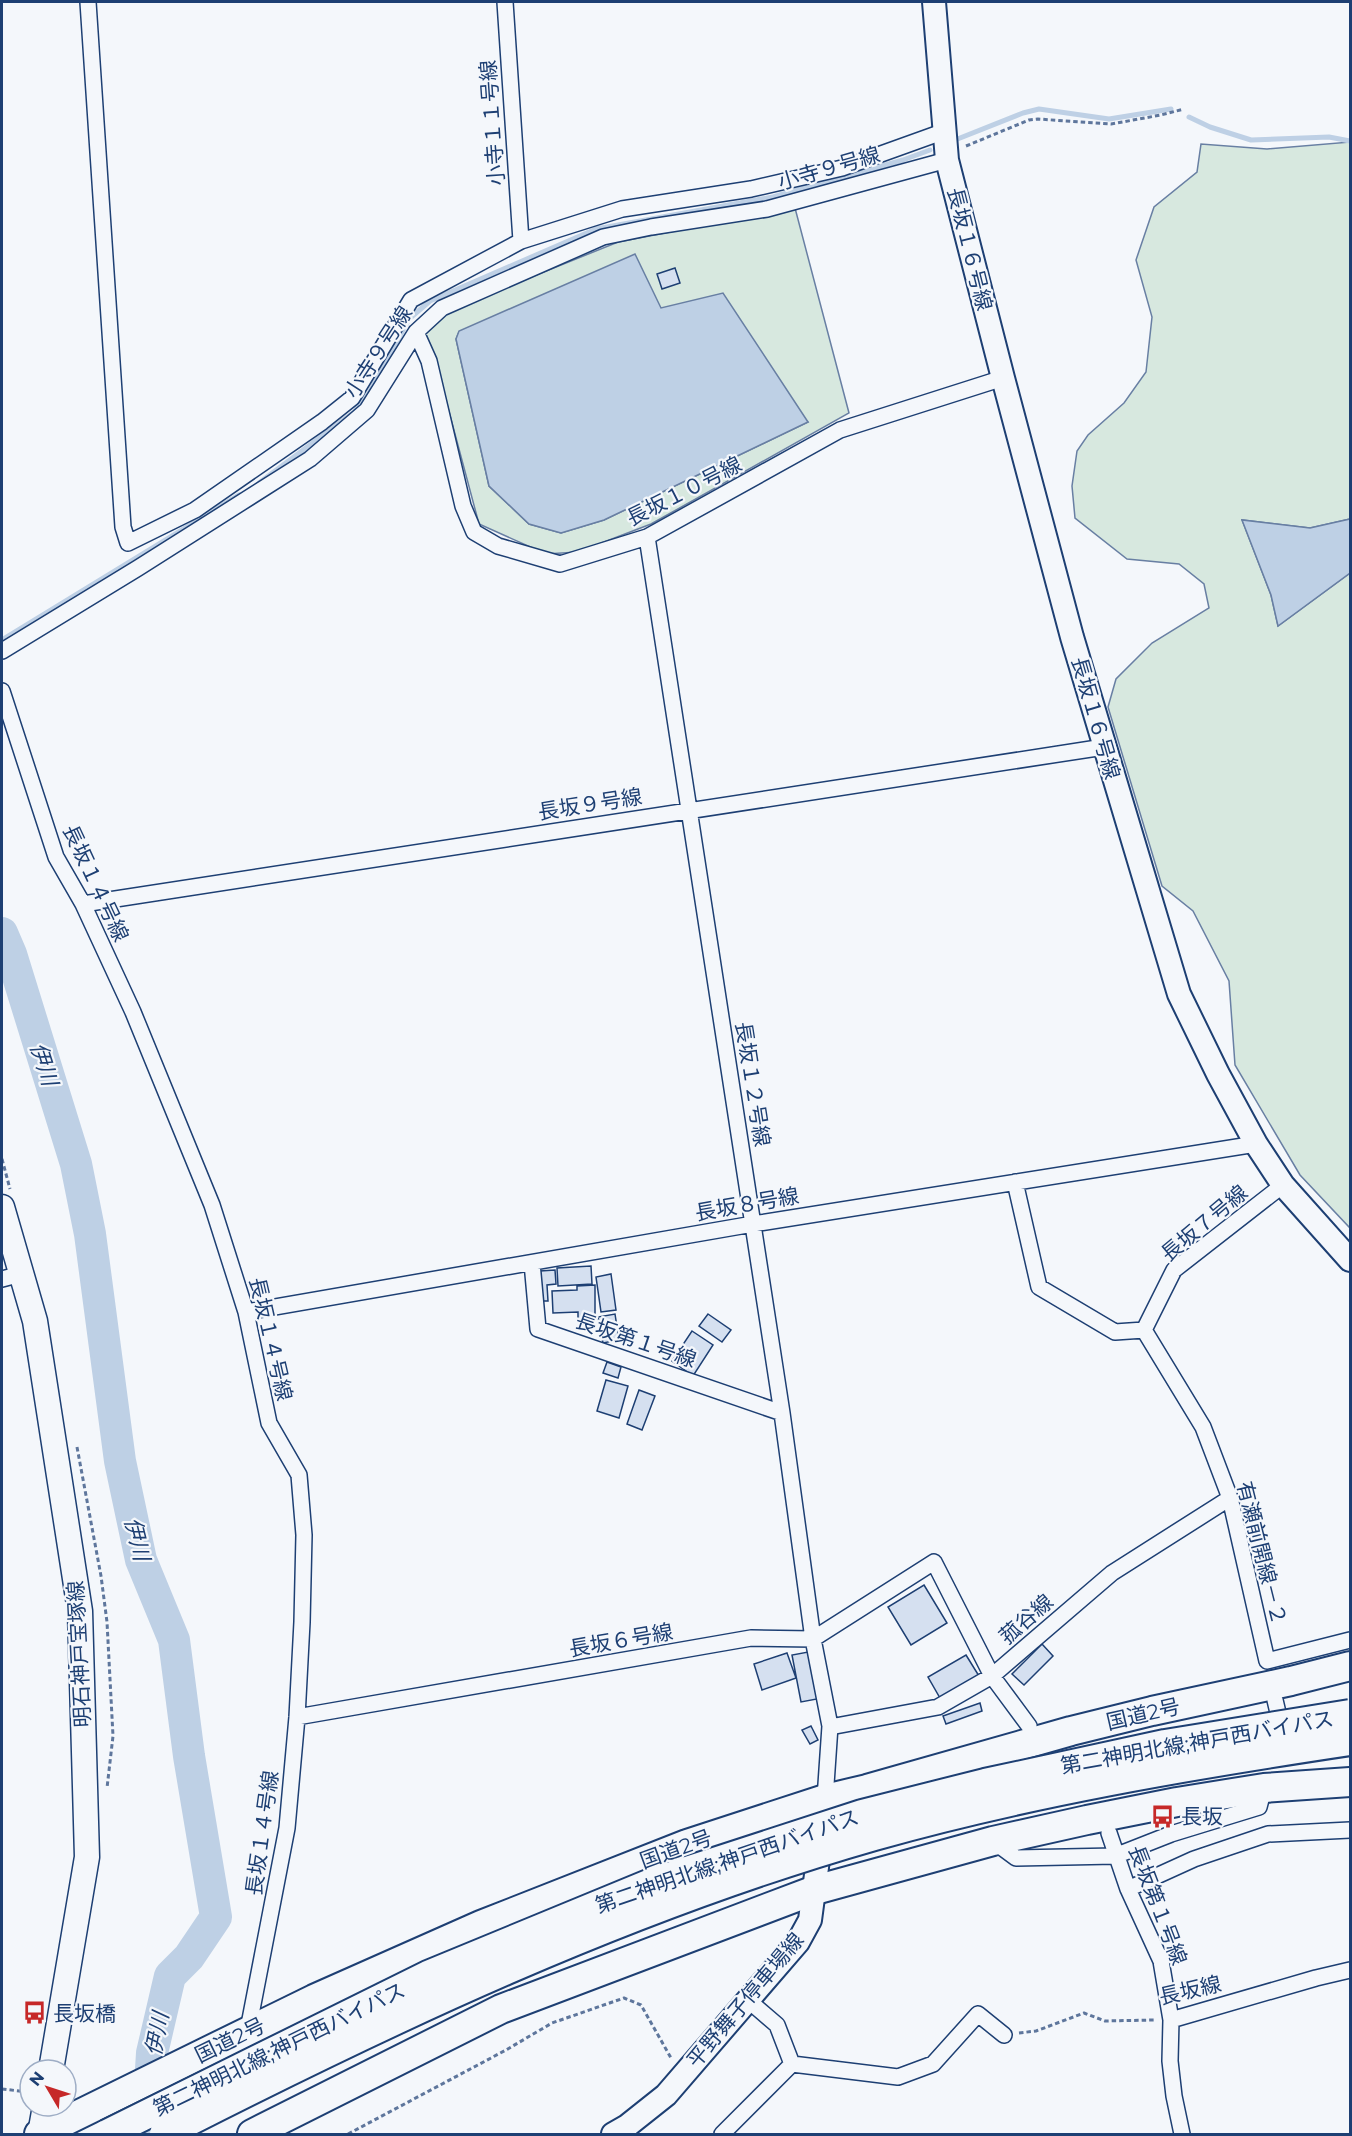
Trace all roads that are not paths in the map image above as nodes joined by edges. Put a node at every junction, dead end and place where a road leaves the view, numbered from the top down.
1 (88, 2) edge
2 (505, 2) edge
3 (934, 2) edge
4 (946, 148) junction
5 (651, 216) junction
6 (521, 241) junction
7 (416, 332) junction
8 (1003, 378) junction
9 (647, 537) junction
10 (133, 556) junction
11 (2, 651) edge
12 (2, 691) edge
13 (1104, 747) junction
14 (690, 810) junction
15 (83, 904) junction
16 (1256, 1144) junction
17 (1015, 1182) junction
18 (1283, 1185) junction
19 (2, 1207) edge
20 (753, 1224) junction
21 (1350, 1260) edge
22 (532, 1263) junction
23 (11, 1276) edge
24 (246, 1312) junction
25 (1144, 1330) junction
26 (783, 1413) junction
27 (1230, 1498) junction
28 (813, 1639) junction
29 (1350, 1640) edge
30 (1350, 1666) edge
31 (992, 1676) junction
32 (1275, 1700) dead end
33 (1350, 1714) edge
34 (297, 1718) junction
35 (1029, 1726) dead end
36 (830, 1727) junction
37 (1350, 1730) edge
38 (1283, 1739) junction
39 (1350, 1740) edge
40 (1045, 1751) dead end
41 (1076, 1780) junction
42 (1350, 1782) edge
43 (1264, 1788) junction
44 (825, 1799) junction
45 (1098, 1801) dead end
46 (1350, 1830) edge
47 (1109, 1833) dead end
48 (993, 1841) junction
49 (1115, 1856) junction
50 (1128, 1889) junction
51 (815, 1890) junction
52 (1350, 1970) edge
53 (748, 2000) junction
54 (1171, 2020) junction
55 (239, 2034) junction
56 (1004, 2035) road end
57 (53, 2058) edge
58 (792, 2064) junction
59 (38, 2118) edge
60 (40, 2134) edge
61 (107, 2134) edge
62 (164, 2134) edge
63 (252, 2134) edge
64 (613, 2134) edge
65 (722, 2134) edge
66 (1182, 2134) edge

1 - 10 street
2 - 6 street, 小寺１１号線
3 - 4 street
4 - 5 street, 小寺９号線
4 - 5 street
4 - 8 street, 長坂１６号線
5 - 6 street, 小寺９号線
5 - 7 street
6 - 10 street, 小寺９号線
7 - 9 street, 長坂１０号線
7 - 10 street
8 - 9 street, 長坂１０号線
8 - 13 street, 長坂１６号線
9 - 14 street, 長坂１２号線
10 - 11 street
12 - 15 street, 長坂１４号線
13 - 14 street, 長坂９号線
13 - 16 street, 長坂１６号線
14 - 15 street, 長坂９号線
14 - 20 street, 長坂１２号線
15 - 24 street, 長坂１４号線
16 - 17 street, 長坂８号線
16 - 18 street, 長坂１６号線
17 - 20 street, 長坂８号線
17 - 25 street
18 - 21 street, 長坂１６号線
18 - 25 street, 長坂７号線
19 - 23 main road, 明石神戸宝塚線
20 - 22 street, 長坂８号線
20 - 26 street, 長坂１２号線
22 - 24 street, 長坂８号線
22 - 26 street, 長坂第１号線
23 - 57 main road, 明石神戸宝塚線
24 - 34 street, 長坂１４号線
25 - 27 street, 有瀬前開線－２
26 - 28 street, 長坂１２号線
27 - 29 street, 有瀬前開線－２
27 - 31 street, 菰谷線
28 - 31 street
28 - 34 street, 長坂６号線
28 - 36 street, 長坂１２号線
30 - 44 highway, 国道2号
31 - 35 street
31 - 36 street, 菰谷線
32 - 38 street
33 - 61 highway, 第二神明北線;神戸西バイパス, bridge
34 - 55 street, 長坂１４号線
36 - 44 street, 長坂１２号線
37 - 38 street
38 - 41 street
39 - 62 highway, 第二神明北線;神戸西バイパス, bridge
40 - 41 street
41 - 45 street
42 - 43 highway
43 - 48 highway
43 - 49 street
44 - 51 street, 平野舞子停車場線
44 - 55 highway, 国道2号
46 - 50 street
47 - 49 street, 長坂第１号線
48 - 49 street
48 - 51 highway
49 - 50 street, 長坂第１号線
50 - 54 street, 長坂第１号線
51 - 53 street, 平野舞子停車場線
51 - 63 highway
52 - 54 street, 長坂線
53 - 58 street
53 - 64 street, 平野舞子停車場線
54 - 66 street, 長坂第１号線
55 - 60 highway, 国道2号
56 - 58 street
58 - 65 street
59 - 60 main road

